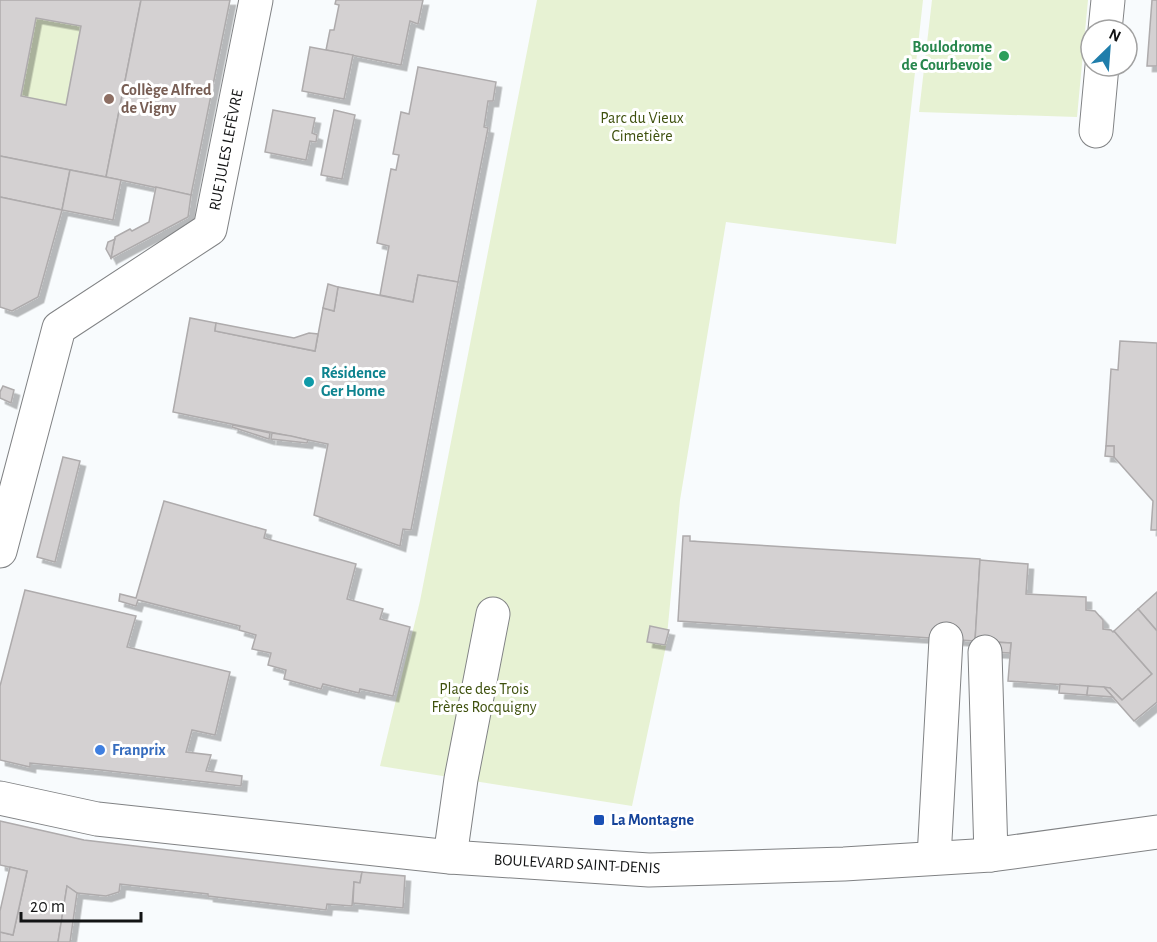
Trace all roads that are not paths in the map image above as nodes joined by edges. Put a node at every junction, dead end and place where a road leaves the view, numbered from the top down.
1 (256, 0) edge
2 (1107, 0) edge
3 (1106, 18) edge
4 (1101, 78) edge
5 (1096, 131) dead end
6 (0, 551) edge
7 (493, 614) dead end
8 (946, 639) dead end
9 (985, 651) dead end
10 (0, 798) edge
11 (1157, 832) edge
12 (991, 855) junction
13 (450, 857) junction
14 (934, 858) junction

1 - 6 main road, RUE JULES LEFÈVRE
2 - 3 main road
4 - 5 main road
7 - 13 main road
8 - 14 main road
9 - 12 main road
10 - 13 main road, BOULEVARD SAINT-DENIS
11 - 12 main road, BOULEVARD SAINT-DENIS
12 - 14 main road, BOULEVARD SAINT-DENIS
13 - 14 main road, BOULEVARD SAINT-DENIS

